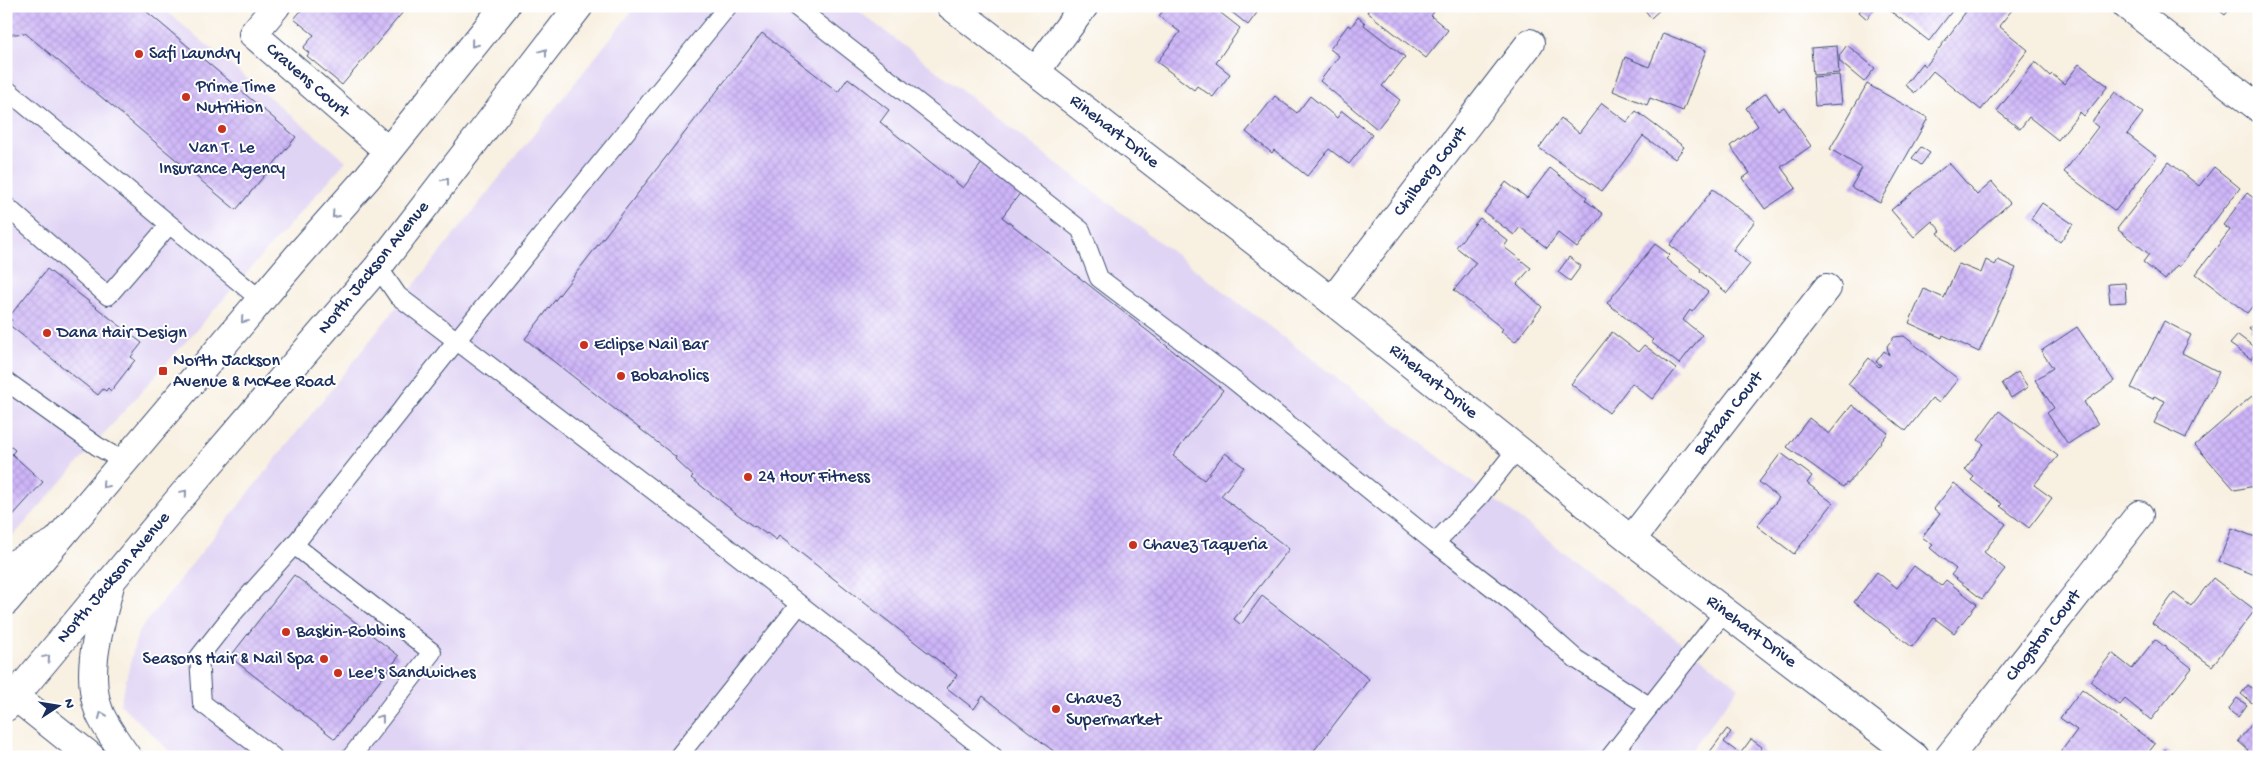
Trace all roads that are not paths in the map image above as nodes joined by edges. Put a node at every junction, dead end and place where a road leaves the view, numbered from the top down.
1 (276, 6) edge
2 (505, 6) edge
3 (579, 6) edge
4 (728, 6) edge
5 (795, 6) edge
6 (951, 6) edge
7 (1084, 6) edge
8 (2127, 6) edge
9 (1530, 43) dead end
10 (1036, 71) junction
11 (6, 89) edge
12 (2259, 108) edge
13 (388, 151) junction
14 (6, 206) edge
15 (169, 225) junction
16 (378, 267) junction
17 (1826, 288) dead end
18 (261, 300) junction
19 (1332, 301) junction
20 (457, 340) junction
21 (6, 381) edge
22 (1517, 449) junction
23 (125, 462) junction
24 (2139, 515) dead end
25 (1631, 540) junction
26 (56, 542) junction
27 (1435, 543) junction
28 (294, 545) junction
29 (6, 568) edge
30 (111, 581) junction
31 (6, 600) edge
32 (799, 605) junction
33 (1725, 611) junction
34 (9, 697) edge
35 (1649, 706) junction
36 (91, 757) edge
37 (127, 757) edge
38 (273, 757) edge
39 (351, 757) edge
40 (678, 757) edge
41 (994, 757) edge
42 (1610, 757) edge
43 (1915, 757) edge
44 (1949, 757) edge

1 - 13 street, Cravens Court
2 -> 13 street
16 -> 3 street, North Jackson Avenue
4 - 20 lane
5 - 27 lane
6 - 10 street, Rinehart Drive
7 - 10 street
8 - 12 street
9 - 19 street, Chilberg Court
10 - 19 street, Rinehart Drive
11 - 15 lane
13 -> 18 street
14 - 15 lane
15 - 18 lane
16 - 20 lane
30 -> 16 street, North Jackson Avenue
17 - 25 street, Bataan Court
18 -> 23 street
19 - 22 street, Rinehart Drive
20 - 28 lane
20 - 32 lane
21 - 23 lane
22 - 25 street, Rinehart Drive
22 - 27 lane
23 -> 26 street
24 - 44 street, Clogston Court
25 - 33 street, Rinehart Drive
26 - 29 street
26 - 31 street
27 - 35 lane
28 - 38 lane
39 -> 28 lane
34 -> 30 street, North Jackson Avenue
37 -> 30 street
32 - 40 lane
32 - 41 lane
33 - 35 lane
33 - 43 street, Rinehart Drive
34 - 36 street
35 - 42 lane

